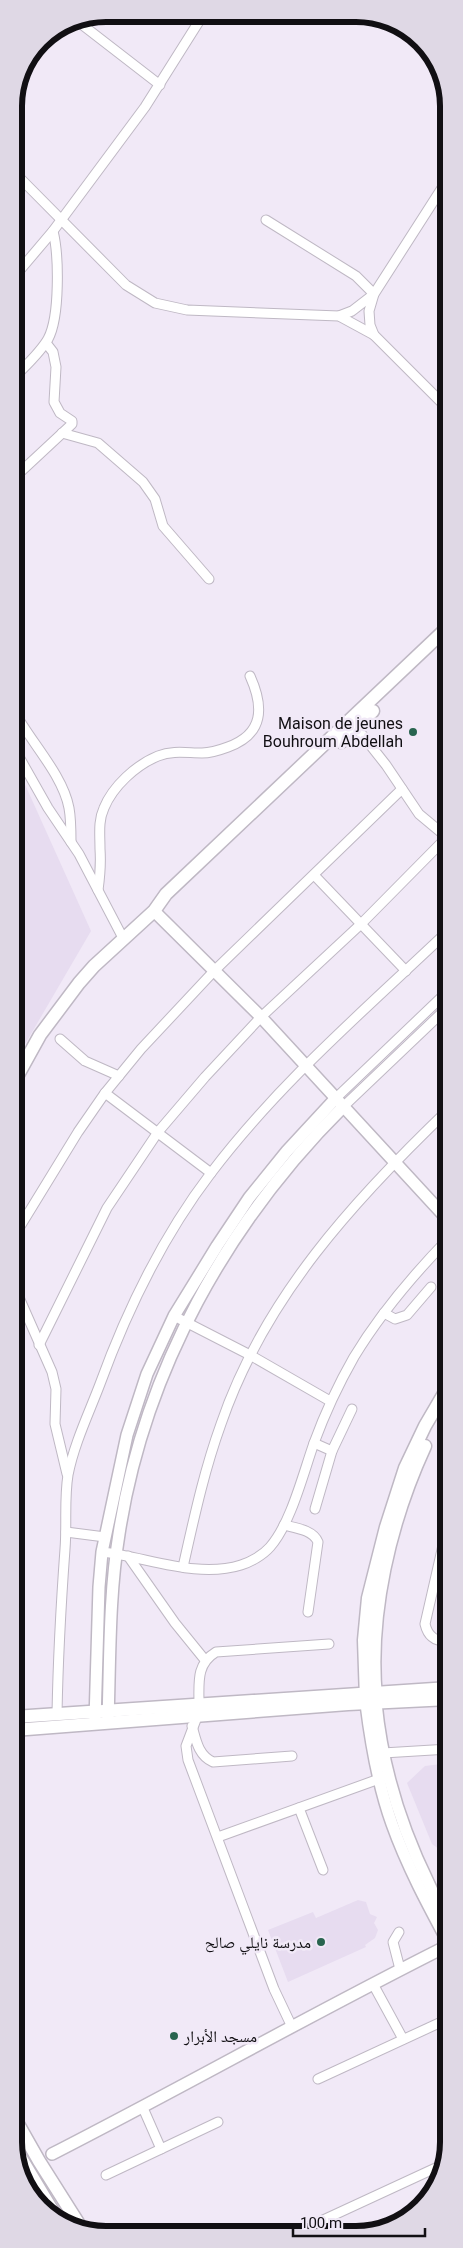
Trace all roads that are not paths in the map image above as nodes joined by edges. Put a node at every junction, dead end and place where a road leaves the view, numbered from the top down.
1 (199, 22) edge
2 (84, 26) edge
3 (160, 84) junction
4 (23, 181) edge
5 (440, 191) edge
6 (62, 219) junction
7 (266, 220) dead end
8 (53, 231) junction
9 (23, 266) edge
10 (374, 294) junction
11 (339, 316) junction
12 (374, 335) junction
13 (46, 343) junction
14 (23, 368) edge
15 (440, 401) edge
16 (62, 434) junction
17 (23, 470) edge
18 (209, 579) dead end
19 (440, 635) edge
20 (440, 646) edge
21 (250, 676) dead end
22 (23, 725) edge
23 (356, 727) junction
24 (23, 763) edge
25 (402, 788) junction
26 (440, 833) edge
27 (71, 843) junction
28 (440, 846) edge
29 (314, 875) junction
30 (98, 890) junction
31 (154, 911) junction
32 (361, 924) junction
33 (123, 938) junction
34 (440, 938) edge
35 (406, 970) junction
36 (214, 971) junction
37 (440, 999) edge
38 (440, 1015) edge
39 (261, 1018) junction
40 (60, 1039) dead end
41 (306, 1065) junction
42 (23, 1067) edge
43 (119, 1076) junction
44 (105, 1094) junction
45 (336, 1098) junction
46 (344, 1106) junction
47 (440, 1118) edge
48 (158, 1132) junction
49 (394, 1162) junction
50 (211, 1172) junction
51 (440, 1211) edge
52 (22, 1222) edge
53 (440, 1247) edge
54 (431, 1286) dead end
55 (22, 1306) edge
56 (384, 1313) junction
57 (174, 1316) junction
58 (186, 1323) junction
59 (39, 1345) junction
60 (250, 1356) junction
61 (440, 1400) edge
62 (330, 1401) junction
63 (352, 1409) dead end
64 (440, 1416) edge
65 (314, 1443) junction
66 (332, 1451) junction
67 (68, 1477) junction
68 (314, 1509) dead end
69 (284, 1525) junction
70 (66, 1532) junction
71 (105, 1537) junction
72 (102, 1552) junction
73 (122, 1555) junction
74 (440, 1558) edge
75 (183, 1566) junction
76 (308, 1612) dead end
77 (440, 1640) edge
78 (329, 1644) dead end
79 (205, 1660) junction
80 (440, 1689) edge
81 (371, 1698) junction
82 (440, 1699) edge
83 (57, 1714) junction
84 (22, 1716) edge
85 (196, 1716) junction
86 (101, 1718) junction
87 (22, 1729) edge
88 (440, 1750) edge
89 (382, 1753) junction
90 (292, 1756) dead end
91 (379, 1779) junction
92 (299, 1808) junction
93 (218, 1837) junction
94 (323, 1870) dead end
95 (440, 1904) edge
96 (440, 1927) edge
97 (399, 1932) dead end
98 (440, 1949) edge
99 (400, 1969) junction
100 (373, 1984) junction
101 (439, 2022) dead end
102 (292, 2027) junction
103 (403, 2039) junction
104 (318, 2079) dead end
105 (143, 2108) junction
106 (218, 2122) dead end
107 (22, 2132) edge
108 (161, 2149) junction
109 (52, 2154) joint
110 (39, 2161) junction
111 (26, 2168) edge
112 (436, 2168) edge
113 (106, 2176) dead end
114 (33, 2183) edge
115 (43, 2197) edge
116 (76, 2220) edge
117 (312, 2226) edge

1 - 3 street
2 - 3 street
3 - 6 street
4 - 6 street
5 - 10 street
6 - 8 street
6 - 11 street
7 - 10 street
8 - 9 street
8 - 13 street
10 - 11 street
10 - 12 street
11 - 12 street
12 - 15 street
13 - 14 street
13 - 16 street
16 - 17 street
16 - 18 street
19 - 31 main road
20 - 23 main road
21 - 30 street
22 - 27 street
23 - 25 street
23 - 31 main road
24 - 27 street
25 - 26 street
25 - 29 street
27 - 30 street
28 - 32 street
29 - 32 street
29 - 36 street
30 - 33 street
31 - 33 main road
31 - 36 street
32 - 35 street
32 - 39 street
33 - 42 main road
34 - 35 street
35 - 41 street
36 - 39 street
36 - 43 street
37 - 45 street
38 - 46 street
39 - 41 street
39 - 48 street
40 - 43 street
41 - 45 street
41 - 50 street
43 - 44 street
44 - 48 street
44 - 52 street
45 - 46 street
45 - 57 street
46 - 49 street
46 - 58 street
47 - 49 street
48 - 50 street
48 - 59 street
49 - 51 street
49 - 60 street
50 - 67 street
53 - 56 street
54 - 56 street
55 - 59 street
56 - 62 street
57 - 58 street
57 - 71 street
58 - 60 street
58 - 73 street
59 - 67 street
60 - 62 street
60 - 75 street
61 - 81 main road
62 - 65 street
63 - 66 street
64 - 81 main road
65 - 66 street
65 - 69 street
66 - 68 street
67 - 70 street
69 - 75 street
69 - 76 street
70 - 71 street
70 - 83 street
71 - 72 street
72 - 73 street
72 - 86 street
73 - 75 street
73 - 79 street
73 - 86 street
74 - 77 street
78 - 79 street
79 - 85 street
80 - 81 main road
81 - 82 main road
81 - 85 main road
81 - 89 street
81 - 91 street
83 - 84 main road
83 - 86 main road
85 - 86 main road
85 - 90 street
85 - 93 street
86 - 87 main road
88 - 89 street
89 - 95 street
91 - 92 street
91 - 96 street
92 - 93 street
92 - 94 street
93 - 102 street
97 - 99 street
98 - 99 street
99 - 100 street
100 - 102 street
100 - 103 street
101 - 103 street
102 - 105 street
103 - 104 street
105 - 108 street
105 - 109 street
106 - 108 street
107 - 110 main road
108 - 113 street
109 - 110 street
110 - 111 street
110 - 116 main road
112 - 117 street
114 - 115 main road

